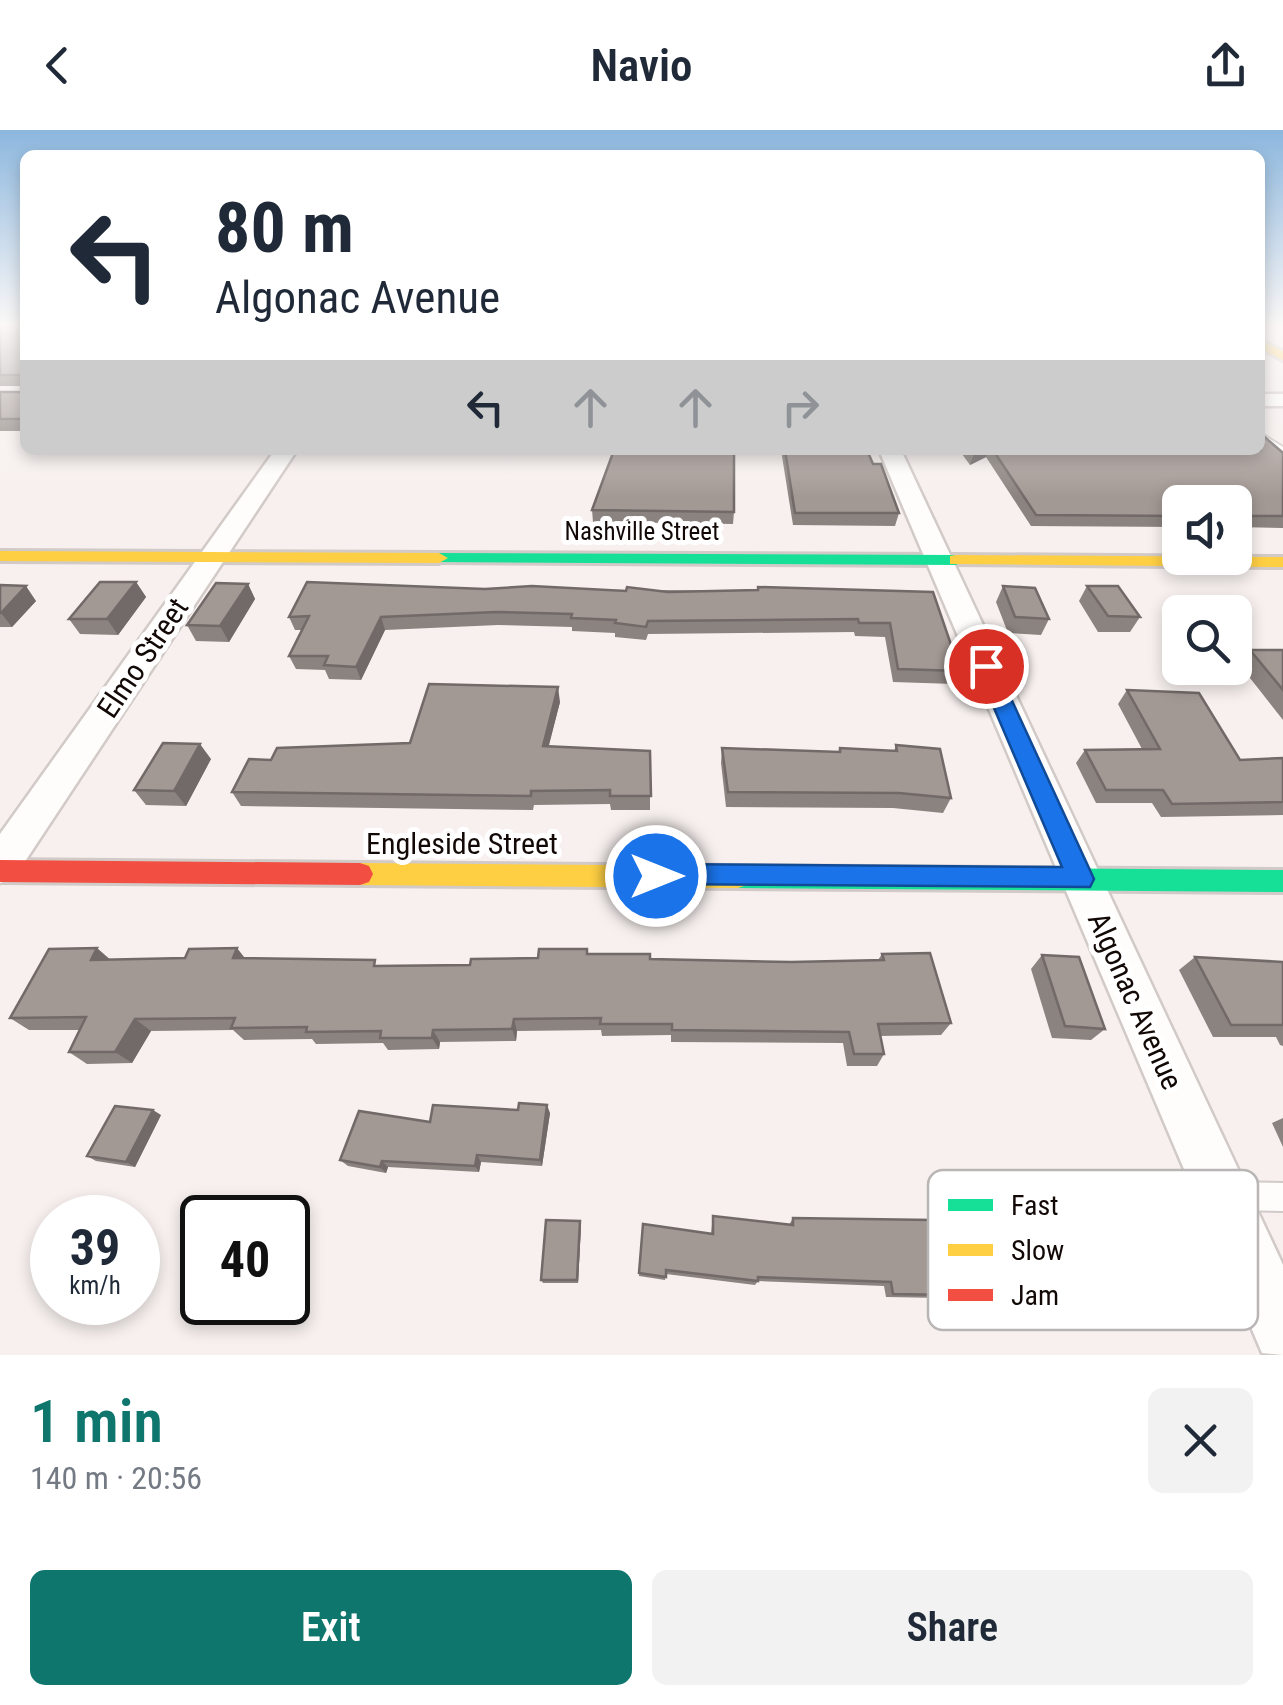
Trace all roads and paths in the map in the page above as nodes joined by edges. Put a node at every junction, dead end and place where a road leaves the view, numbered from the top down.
1 (283, 455) edge
2 (892, 455) edge
3 (0, 556) edge
4 (212, 557) junction
5 (939, 560) junction
6 (1283, 562) edge
7 (0, 868) edge
8 (1081, 879) junction
9 (1283, 881) edge
10 (1210, 1170) edge
11 (1258, 1276) edge
12 (1283, 1332) edge

1 - 4 street, Elmo Street
2 - 5 street, Algonac Avenue
3 - 4 street, Nashville Street
4 - 5 street, Nashville Street
4 - 7 street, Elmo Street
5 - 6 street, Nashville Street
5 - 8 street, Algonac Avenue
7 - 8 street, Engleside Street
8 - 9 street, Engleside Street
8 - 10 street, Algonac Avenue
11 - 12 street, Algonac Avenue

